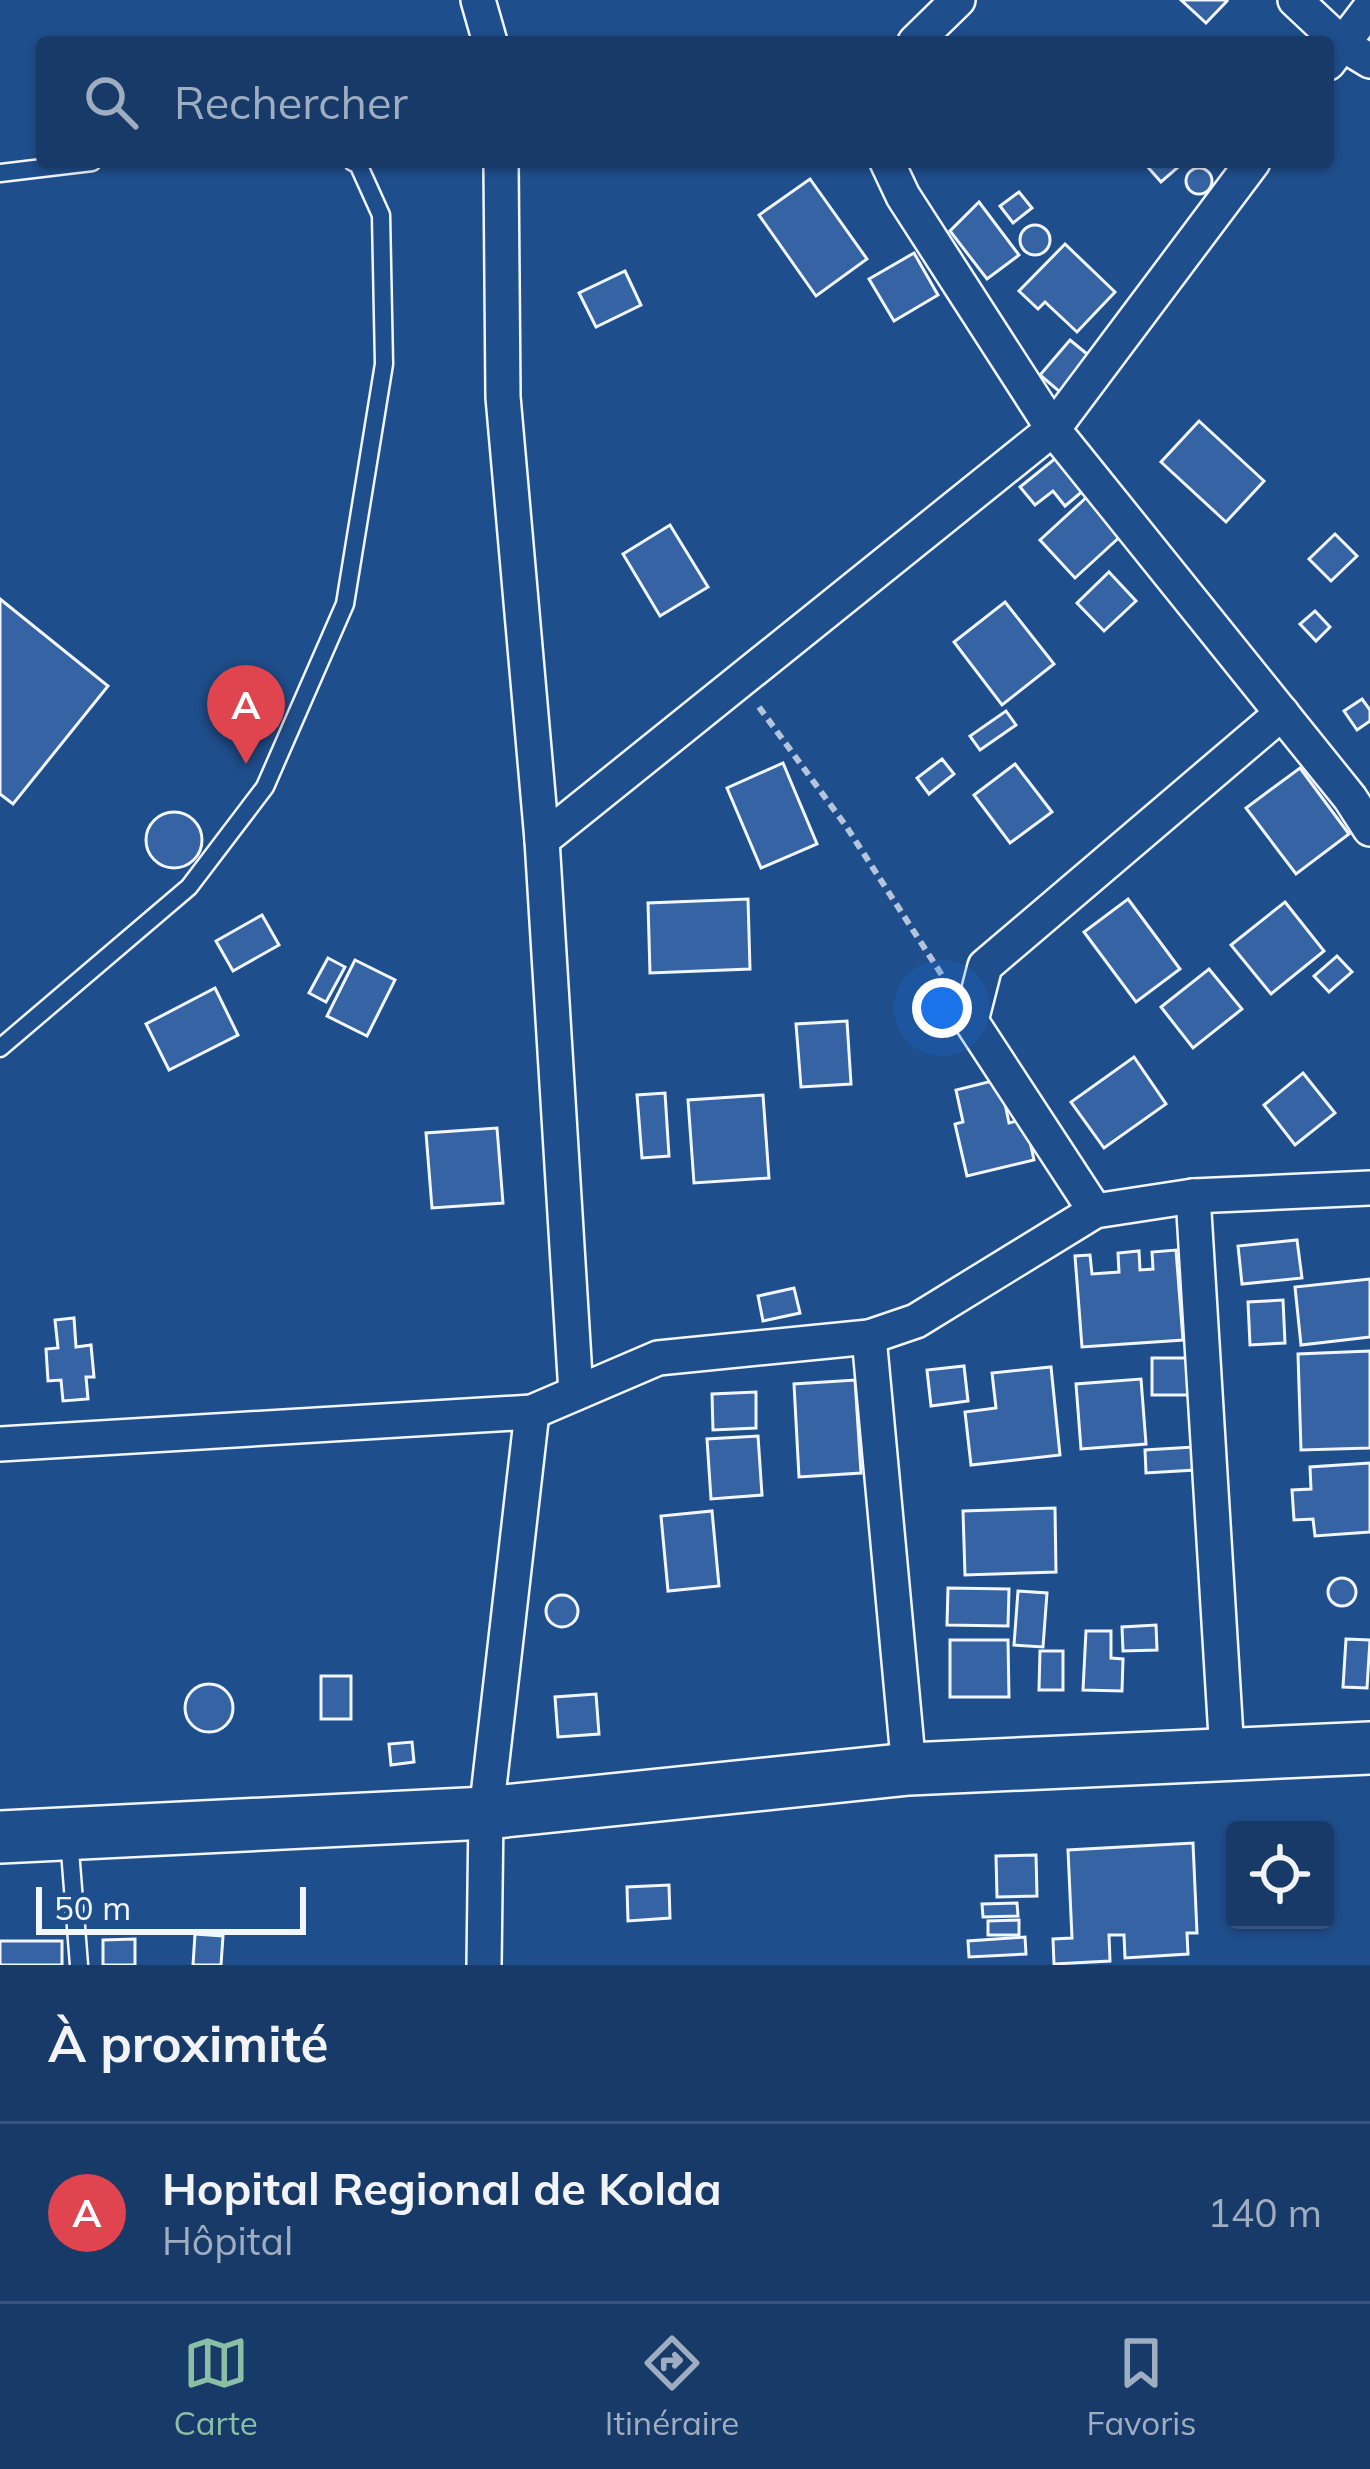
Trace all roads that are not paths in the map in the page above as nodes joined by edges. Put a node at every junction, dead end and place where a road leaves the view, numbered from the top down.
1 (478, 0) edge
2 (958, 0) edge
3 (1295, 0) edge
4 (1370, 8) edge
5 (488, 36) edge
6 (921, 36) edge
7 (1328, 36) edge
8 (1347, 56) edge
9 (42, 168) edge
10 (360, 168) edge
11 (501, 168) edge
12 (890, 168) edge
13 (1249, 168) edge
14 (0, 173) edge
15 (1053, 429) junction
16 (1282, 713) junction
17 (1370, 829) edge
18 (542, 840) junction
19 (0, 1048) edge
20 (1370, 1188) edge
21 (1192, 1196) junction
22 (1095, 1210) junction
23 (868, 1337) junction
24 (576, 1393) junction
25 (532, 1412) junction
26 (0, 1444) edge
27 (1370, 1748) edge
28 (1227, 1753) junction
29 (908, 1769) junction
30 (486, 1814) junction
31 (68, 1831) junction
32 (0, 1837) edge
33 (79, 1965) edge
34 (484, 1965) edge

1 - 5 street
2 - 6 street
3 - 7 street
4 - 8 street
9 - 14 lane
10 - 19 lane
11 - 18 street
12 - 15 street
13 - 15 street
15 - 16 street
15 - 18 street
16 - 17 street
16 - 22 street
18 - 24 street
20 - 21 street
21 - 22 street
21 - 28 street
22 - 23 street
23 - 24 street
23 - 29 street
24 - 25 street
25 - 26 street
25 - 30 street
27 - 28 main road
28 - 29 main road
29 - 30 main road
30 - 31 main road
30 - 34 street
31 - 32 main road
31 - 33 lane

